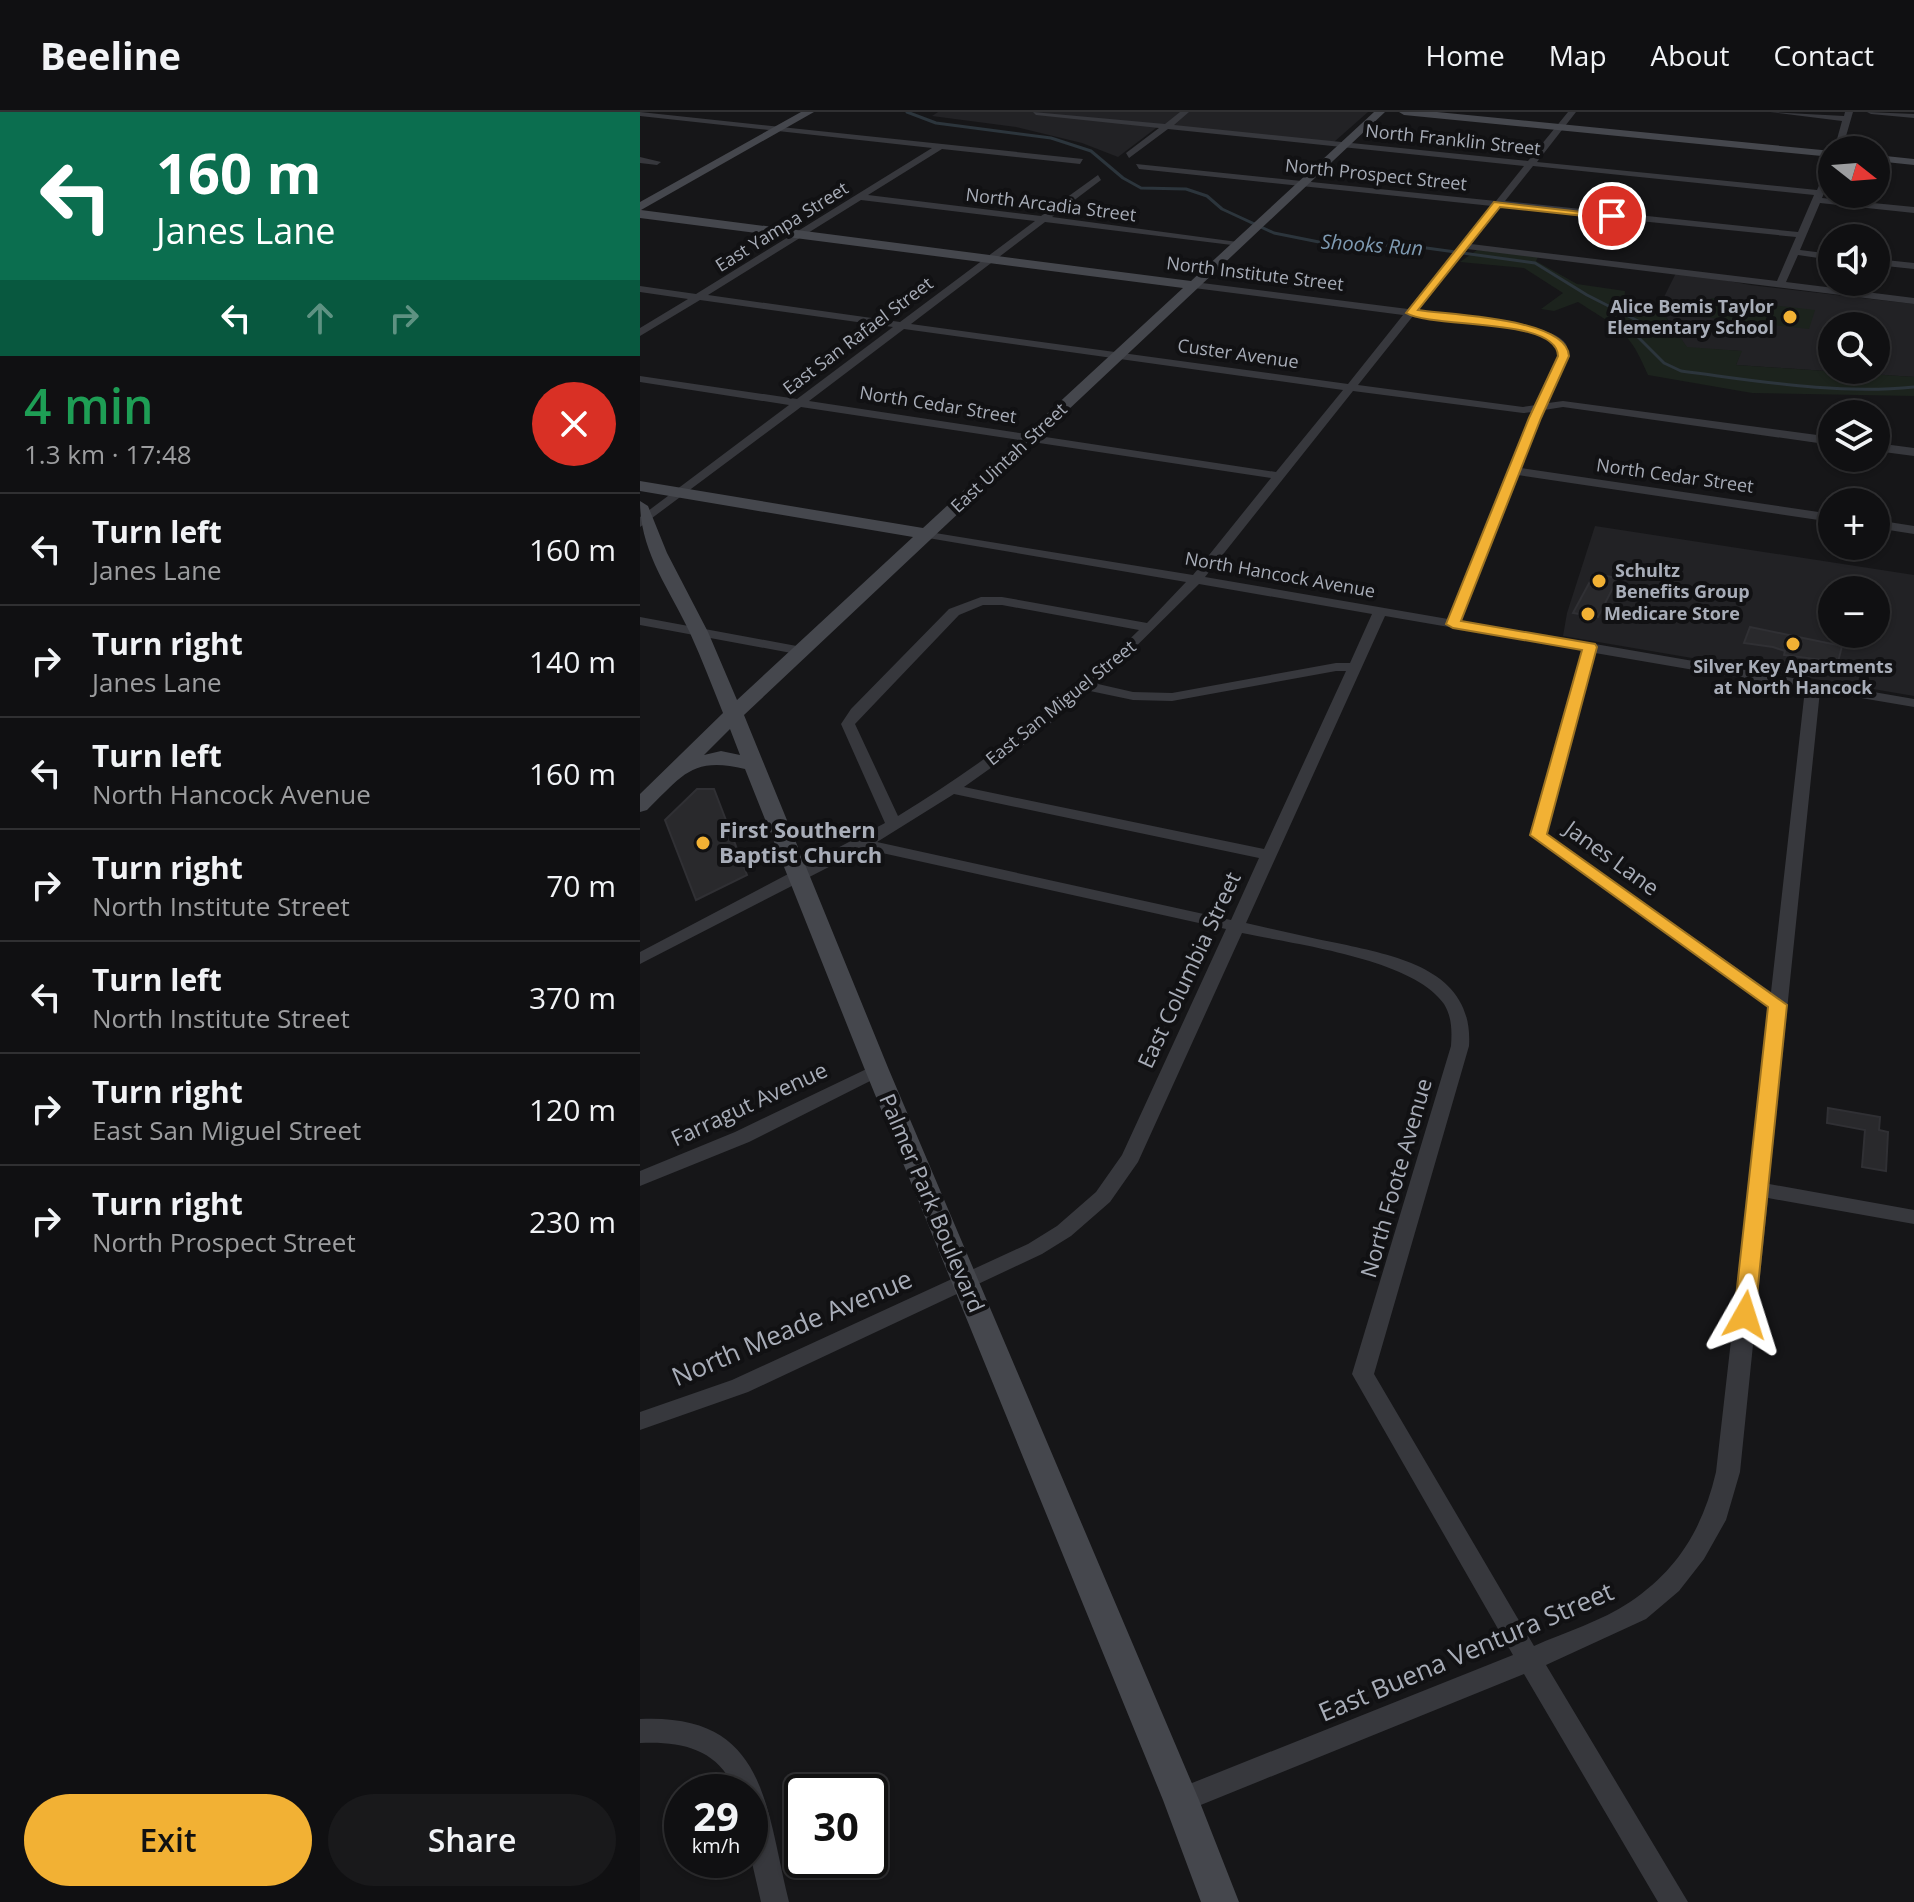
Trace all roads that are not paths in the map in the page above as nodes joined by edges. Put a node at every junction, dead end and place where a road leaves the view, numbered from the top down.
1 (809, 112) edge
2 (1185, 112) edge
3 (1380, 112) edge
4 (1404, 112) edge
5 (1572, 112) edge
6 (1774, 112) edge
7 (1871, 112) edge
8 (1036, 113) edge
9 (640, 114) edge
10 (1848, 116) edge
11 (1914, 116) edge
12 (1165, 127) junction
13 (1561, 127) junction
14 (781, 129) junction
15 (1842, 136) edge
16 (1344, 145) junction
17 (941, 146) junction
18 (1818, 153) edge
19 (1129, 155) dead end
20 (1890, 159) edge
21 (640, 160) edge
22 (1080, 161) dead end
23 (657, 162) dead end
24 (1914, 162) edge
25 (1530, 164) junction
26 (1139, 166) dead end
27 (1098, 178) dead end
28 (1303, 183) junction
29 (1817, 196) junction
30 (859, 197) junction
31 (1498, 204) junction
32 (640, 207) edge
33 (1914, 210) edge
34 (640, 214) edge
35 (1043, 220) junction
36 (800, 234) junction
37 (1800, 235) junction
38 (1242, 241) junction
39 (1461, 250) junction
40 (1794, 252) junction
41 (1818, 255) edge
42 (992, 259) junction
43 (1890, 263) edge
44 (1914, 266) edge
45 (1194, 285) junction
46 (1780, 285) junction
47 (640, 289) edge
48 (697, 297) junction
49 (1914, 301) edge
50 (1411, 313) junction
51 (902, 326) junction
52 (640, 333) edge
53 (1119, 356) junction
54 (640, 379) edge
55 (1350, 388) junction
56 (800, 402) junction
57 (1543, 406) junction
58 (1032, 438) junction
59 (1818, 439) edge
60 (1890, 449) edge
61 (1914, 452) edge
62 (1514, 471) junction
63 (1279, 476) junction
64 (640, 486) edge
65 (680, 492) junction
66 (642, 516) edge
67 (1818, 516) edge
68 (1890, 526) edge
69 (1914, 530) edge
70 (928, 534) junction
71 (647, 541) edge
72 (1195, 581) junction
73 (1380, 612) junction
74 (640, 621) edge
75 (1453, 624) junction
76 (1150, 628) junction
77 (699, 632) junction
78 (1590, 647) junction
79 (802, 651) junction
80 (1355, 667) junction
81 (1813, 685) junction
82 (1087, 686) junction
83 (1914, 703) edge
84 (734, 715) junction
85 (682, 765) junction
86 (755, 765) junction
87 (950, 789) junction
88 (644, 797) edge
89 (894, 825) junction
90 (861, 843) junction
91 (1268, 855) junction
92 (800, 877) junction
93 (1236, 925) junction
94 (640, 959) edge
95 (1778, 1005) junction
96 (877, 1070) junction
97 (640, 1179) edge
98 (1758, 1189) junction
99 (1914, 1217) edge
100 (966, 1283) junction
101 (640, 1421) edge
102 (1529, 1660) junction
103 (640, 1731) edge
104 (741, 1774) edge
105 (1181, 1800) junction
106 (768, 1873) edge
107 (775, 1902) edge
108 (1220, 1902) edge
109 (1674, 1902) edge

1 - 14 main road
2 - 12 street
3 - 16 main road, East Uintah Street
4 - 13 main road
5 - 13 street, East San Miguel Street
6 - 10 street
7 - 11 street
8 - 12 street, North Franklin Street
9 - 14 street
10 - 15 street
12 - 16 street, North Franklin Street
12 - 19 street
13 - 18 main road
13 - 25 street, East San Miguel Street
14 - 17 street
14 - 32 main road
16 - 25 street, North Franklin Street
16 - 28 main road, East Uintah Street
17 - 22 street
17 - 30 street, East Yampa Street
20 - 24 main road
21 - 23 street
25 - 29 street, North Franklin Street
25 - 31 street, East San Miguel Street
26 - 28 street, North Prospect Street
27 - 35 street, East San Rafael Street
28 - 31 street, North Prospect Street
28 - 38 main road, East Uintah Street
29 - 33 street, North Franklin Street
29 - 37 street
30 - 35 street, North Arcadia Street
30 - 36 street, East Yampa Street
31 - 37 street, North Prospect Street
31 - 39 street, East San Miguel Street
34 - 36 main road, North Institute Street
35 - 38 street, North Arcadia Street
35 - 42 street, East San Rafael Street
36 - 42 main road, North Institute Street
36 - 48 street, East Yampa Street
37 - 40 street
38 - 45 main road, East Uintah Street
39 - 46 street
39 - 50 street, East San Miguel Street
40 - 41 street
40 - 46 street
42 - 45 main road, North Institute Street
42 - 51 street, East San Rafael Street
43 - 44 street
45 - 50 street, North Institute Street
45 - 53 main road, East Uintah Street
46 - 49 street
47 - 48 street, Custer Avenue
48 - 51 street, Custer Avenue
48 - 52 street, East Yampa Street
50 - 55 street, East San Miguel Street
50 - 57 street, North Institute Street
51 - 53 street, Custer Avenue
51 - 56 street, East San Rafael Street
53 - 55 street, Custer Avenue
53 - 58 main road, East Uintah Street
54 - 56 street, North Cedar Street
55 - 57 street, Custer Avenue
55 - 63 street, East San Miguel Street
56 - 58 street, North Cedar Street
56 - 65 street, East San Rafael Street
57 - 59 street, Custer Avenue
57 - 62 street, North Institute Street
58 - 63 street, North Cedar Street
58 - 70 main road, East Uintah Street
60 - 61 street
62 - 67 street, North Cedar Street
62 - 75 street, North Institute Street
63 - 72 street, East San Miguel Street
64 - 65 main road, North Hancock Avenue
65 - 66 street, East San Rafael Street
65 - 70 main road, North Hancock Avenue
66 - 71 main road, Palmer Park Boulevard
68 - 69 street
70 - 72 street, North Hancock Avenue
70 - 79 main road, East Uintah Street
71 - 77 main road, Palmer Park Boulevard
72 - 73 street, North Hancock Avenue
72 - 76 street, East San Miguel Street
73 - 75 street, North Hancock Avenue
73 - 80 street, East Columbia Street
74 - 77 street
75 - 78 street, North Hancock Avenue
76 - 82 street, East San Miguel Street
76 - 89 street
77 - 79 street
77 - 84 main road, Palmer Park Boulevard
78 - 81 street, North Hancock Avenue
78 - 95 street, Janes Lane
79 - 84 main road, East Uintah Street
80 - 82 street
80 - 91 street, East Columbia Street
81 - 83 street, North Hancock Avenue
81 - 95 street, East Buena Ventura Street
82 - 87 street, East San Miguel Street
84 - 85 main road, East Uintah Street
84 - 86 main road, Palmer Park Boulevard
85 - 86 main road
85 - 88 main road, East Uintah Street
86 - 92 main road, Palmer Park Boulevard
87 - 89 street, East San Miguel Street
87 - 91 street
89 - 90 street, East San Miguel Street
90 - 92 street, East San Miguel Street
90 - 93 street, North Foote Avenue
91 - 93 street, East Columbia Street
92 - 94 street, East San Miguel Street
92 - 96 main road, Palmer Park Boulevard
93 - 100 street, East Columbia Street
93 - 102 street, North Foote Avenue
95 - 98 street, East Buena Ventura Street
96 - 97 street, Farragut Avenue
96 - 100 main road, Palmer Park Boulevard
98 - 99 street
98 - 102 street, East Buena Ventura Street
100 - 101 street, North Meade Avenue
100 - 105 main road, Palmer Park Boulevard
102 - 105 street, East Buena Ventura Street
102 - 109 street, North Foote Avenue
103 - 104 street
105 - 108 main road, Palmer Park Boulevard
106 - 107 street

